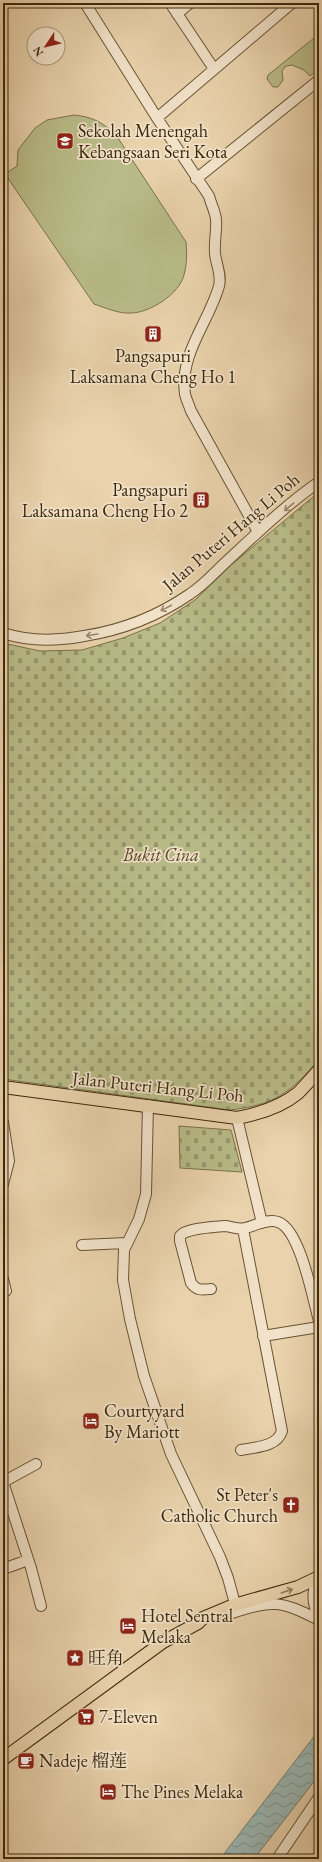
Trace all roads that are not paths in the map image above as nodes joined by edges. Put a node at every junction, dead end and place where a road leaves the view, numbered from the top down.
1 (85, 3) edge
2 (170, 3) edge
3 (190, 3) edge
4 (292, 3) edge
5 (177, 14) junction
6 (214, 69) junction
7 (319, 80) edge
8 (157, 118) junction
9 (196, 179) junction
10 (319, 482) edge
11 (258, 532) junction
12 (3, 633) edge
13 (319, 1070) edge
14 (3, 1087) edge
15 (148, 1105) junction
16 (237, 1118) junction
17 (3, 1122) edge
18 (3, 1184) edge
19 (262, 1223) junction
20 (243, 1229) junction
21 (126, 1243) junction
22 (82, 1245) dead end
23 (3, 1279) edge
24 (211, 1289) dead end
25 (6, 1291) dead end
26 (319, 1321) edge
27 (319, 1327) edge
28 (263, 1336) junction
29 (242, 1450) dead end
30 (36, 1464) dead end
31 (3, 1482) edge
32 (28, 1560) junction
33 (3, 1569) edge
34 (318, 1578) edge
35 (41, 1606) dead end
36 (232, 1608) junction
37 (319, 1619) edge
38 (3, 1759) edge
39 (319, 1797) edge
40 (277, 1859) edge

1 - 8 street
2 - 5 street
3 - 5 street
4 - 6 street
5 - 6 street
6 - 8 street
7 - 9 street
8 - 9 street
9 - 11 street
10 -> 11 street, Jalan Puteri Hang Li Poh
11 -> 12 street, Jalan Puteri Hang Li Poh
13 - 16 main road, Jalan Puteri Hang Li Poh
14 - 15 main road, Jalan Puteri Hang Li Poh
15 - 16 main road, Jalan Puteri Hang Li Poh
15 - 21 street
16 - 19 street
17 - 18 street
19 - 20 street
19 - 26 street
20 - 24 street
20 - 28 street
21 - 22 street
21 - 36 street
23 - 25 street
27 - 28 street
28 - 29 street
30 - 31 street
31 - 32 street
32 - 33 street
32 - 35 street
36 -> 34 main road
34 - 37 street
36 - 37 street
36 - 38 main road
39 - 40 street

